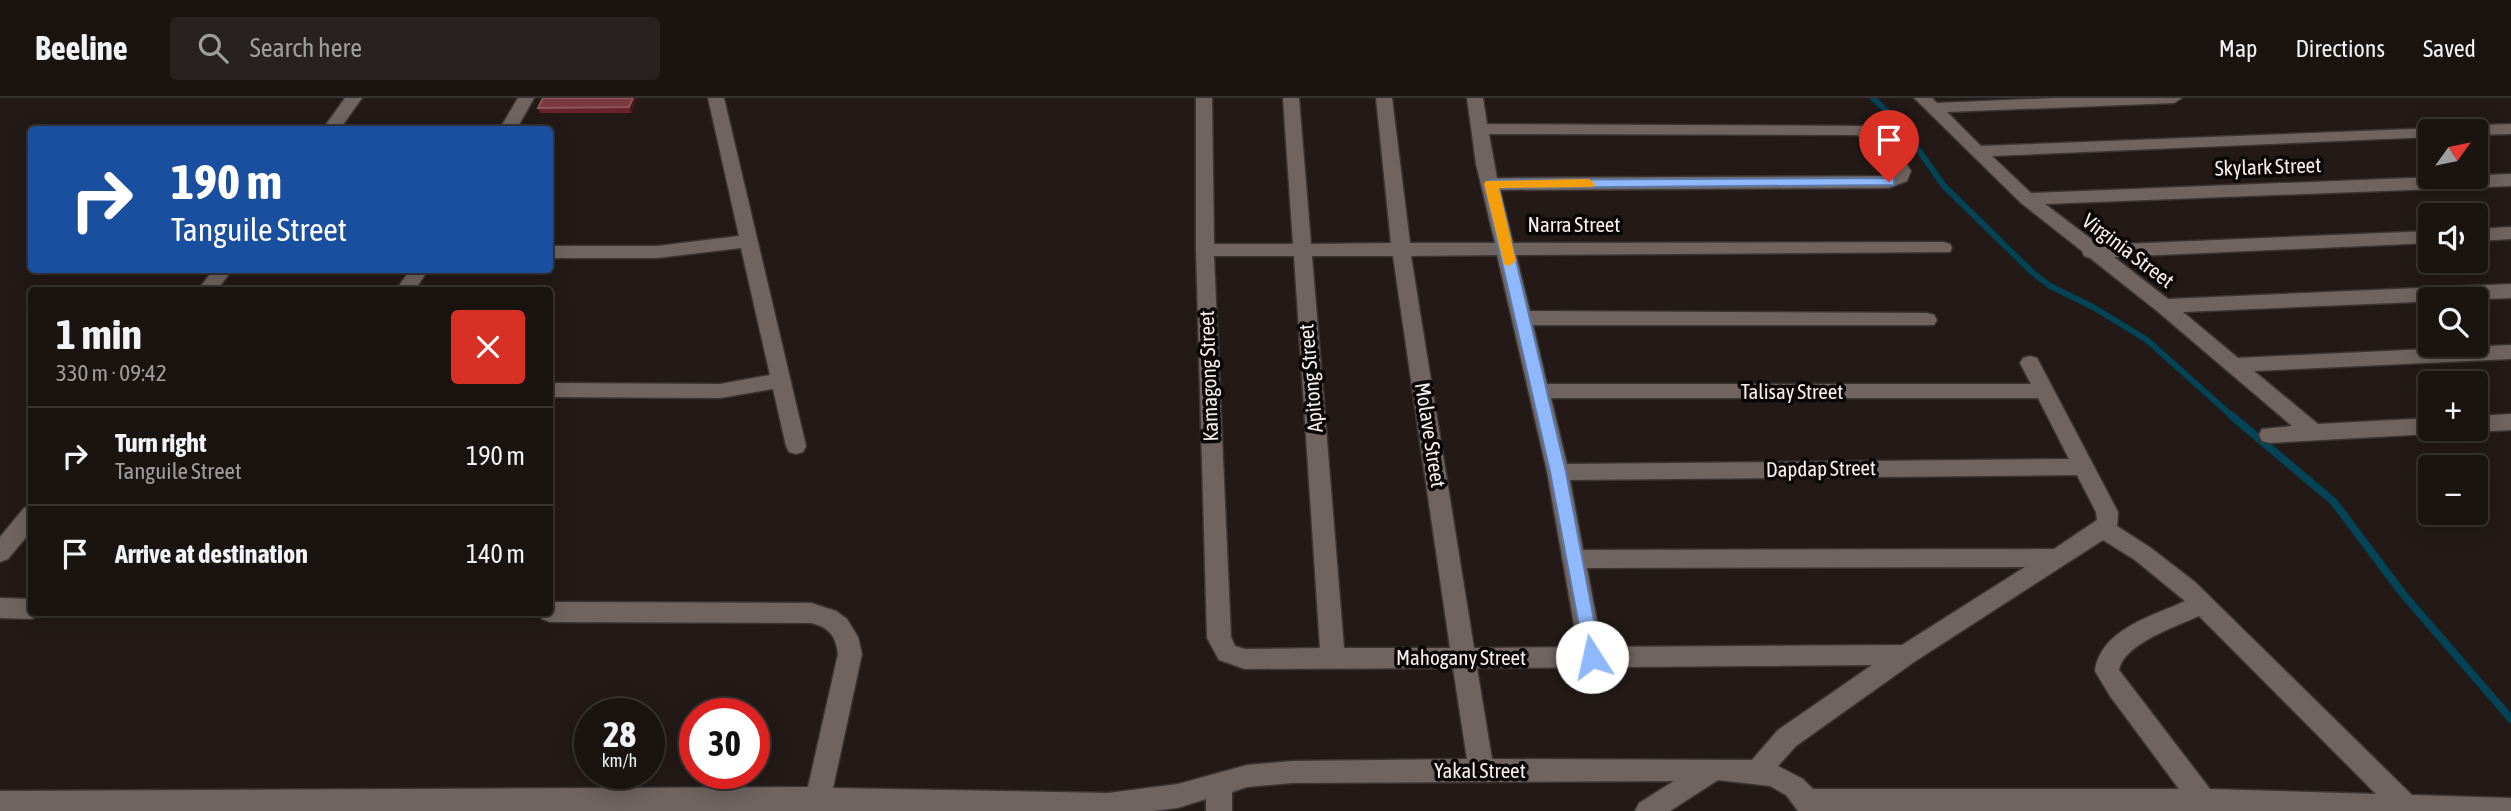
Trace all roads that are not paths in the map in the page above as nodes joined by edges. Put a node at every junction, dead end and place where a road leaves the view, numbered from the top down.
1 (354, 98) edge
2 (526, 98) edge
3 (716, 98) edge
4 (1204, 98) edge
5 (1291, 98) edge
6 (1384, 98) edge
7 (1475, 98) edge
8 (2174, 98) edge
9 (1928, 103) edge
10 (333, 126) edge
11 (508, 126) edge
12 (1479, 129) junction
13 (2511, 129) edge
14 (2488, 130) edge
15 (2418, 133) edge
16 (1979, 151) junction
17 (2511, 180) edge
18 (1491, 184) junction
19 (2027, 199) junction
20 (2511, 233) edge
21 (2488, 234) edge
22 (2418, 238) edge
23 (749, 241) junction
24 (1506, 248) junction
25 (1942, 248) dead end
26 (1401, 249) junction
27 (1205, 250) junction
28 (1301, 250) junction
29 (553, 251) edge
30 (2091, 252) junction
31 (221, 273) edge
32 (209, 287) edge
33 (2511, 291) edge
34 (2164, 306) junction
35 (1522, 318) junction
36 (1927, 320) dead end
37 (2511, 352) edge
38 (2029, 363) dead end
39 (2235, 365) junction
40 (781, 380) junction
41 (553, 390) edge
42 (1540, 391) junction
43 (2045, 391) junction
44 (2511, 422) edge
45 (2488, 423) edge
46 (2418, 427) edge
47 (2314, 433) junction
48 (2269, 435) dead end
49 (796, 446) dead end
50 (2084, 467) junction
51 (1558, 472) junction
52 (28, 519) edge
53 (2103, 529) junction
54 (0, 553) edge
55 (2054, 558) junction
56 (1575, 559) junction
57 (2202, 604) junction
58 (0, 608) edge
59 (28, 609) edge
60 (553, 612) edge
61 (1227, 653) joint
62 (1906, 655) junction
63 (1592, 657) junction
64 (1464, 658) junction
65 (1333, 659) junction
66 (1714, 769) junction
67 (1759, 770) junction
68 (1481, 771) junction
69 (1219, 782) junction
70 (818, 799) junction
71 (0, 803) edge
72 (1809, 806) edge
73 (2016, 806) edge
74 (2208, 806) edge
75 (2407, 809) edge
76 (2511, 810) edge
77 (1219, 811) edge
78 (1648, 811) edge

1 - 10 street
2 - 11 street
3 - 23 street
4 - 27 street, Kamagong Street
5 - 28 street, Apitong Street
6 - 26 street, Molave Street
7 - 12 street
8 - 9 street
9 - 16 street, Virginia Street
12 - 18 street
12 - 18 street
13 - 14 street
15 - 16 street
16 - 19 street, Virginia Street
17 - 19 street, Skylark Street
18 - 24 street
19 - 30 street, Virginia Street
20 - 21 street
22 - 30 street
23 - 29 street
23 - 40 street
24 - 25 street, Narra Street
24 - 26 street, Narra Street
24 - 35 street
26 - 28 street, Narra Street
26 - 64 street, Molave Street
27 - 28 street, Narra Street
27 - 61 street, Kamagong Street
28 - 65 street, Apitong Street
30 - 34 street, Virginia Street
31 - 32 street
33 - 34 street
34 - 39 street, Virginia Street
35 - 36 street
35 - 42 street
37 - 39 street
38 - 43 street
39 - 47 street, Virginia Street
40 - 41 street
40 - 49 street
42 - 43 street, Talisay Street
42 - 51 street
43 - 50 street
44 - 45 street
46 - 47 street
47 - 48 street
50 - 51 street, Dapdap Street
50 - 53 street
51 - 56 street
52 - 54 street
53 - 55 street
53 - 57 street
55 - 56 street
55 - 62 street
56 - 63 street
57 - 74 street
57 - 75 street
58 - 59 street
60 - 70 street
61 - 65 street, Mahogany Street
62 - 63 street, Mahogany Street
62 - 67 street
63 - 64 street, Mahogany Street
64 - 65 street, Mahogany Street
64 - 68 street, Molave Street
66 - 67 street, Yakal Street
66 - 68 street, Yakal Street
66 - 78 street
67 - 72 street, Yakal Street
68 - 69 street, Yakal Street
69 - 70 street, Yakal Street
69 - 77 street
70 - 71 street, Yakal Street
72 - 73 street
73 - 74 street
74 - 75 street
75 - 76 street

